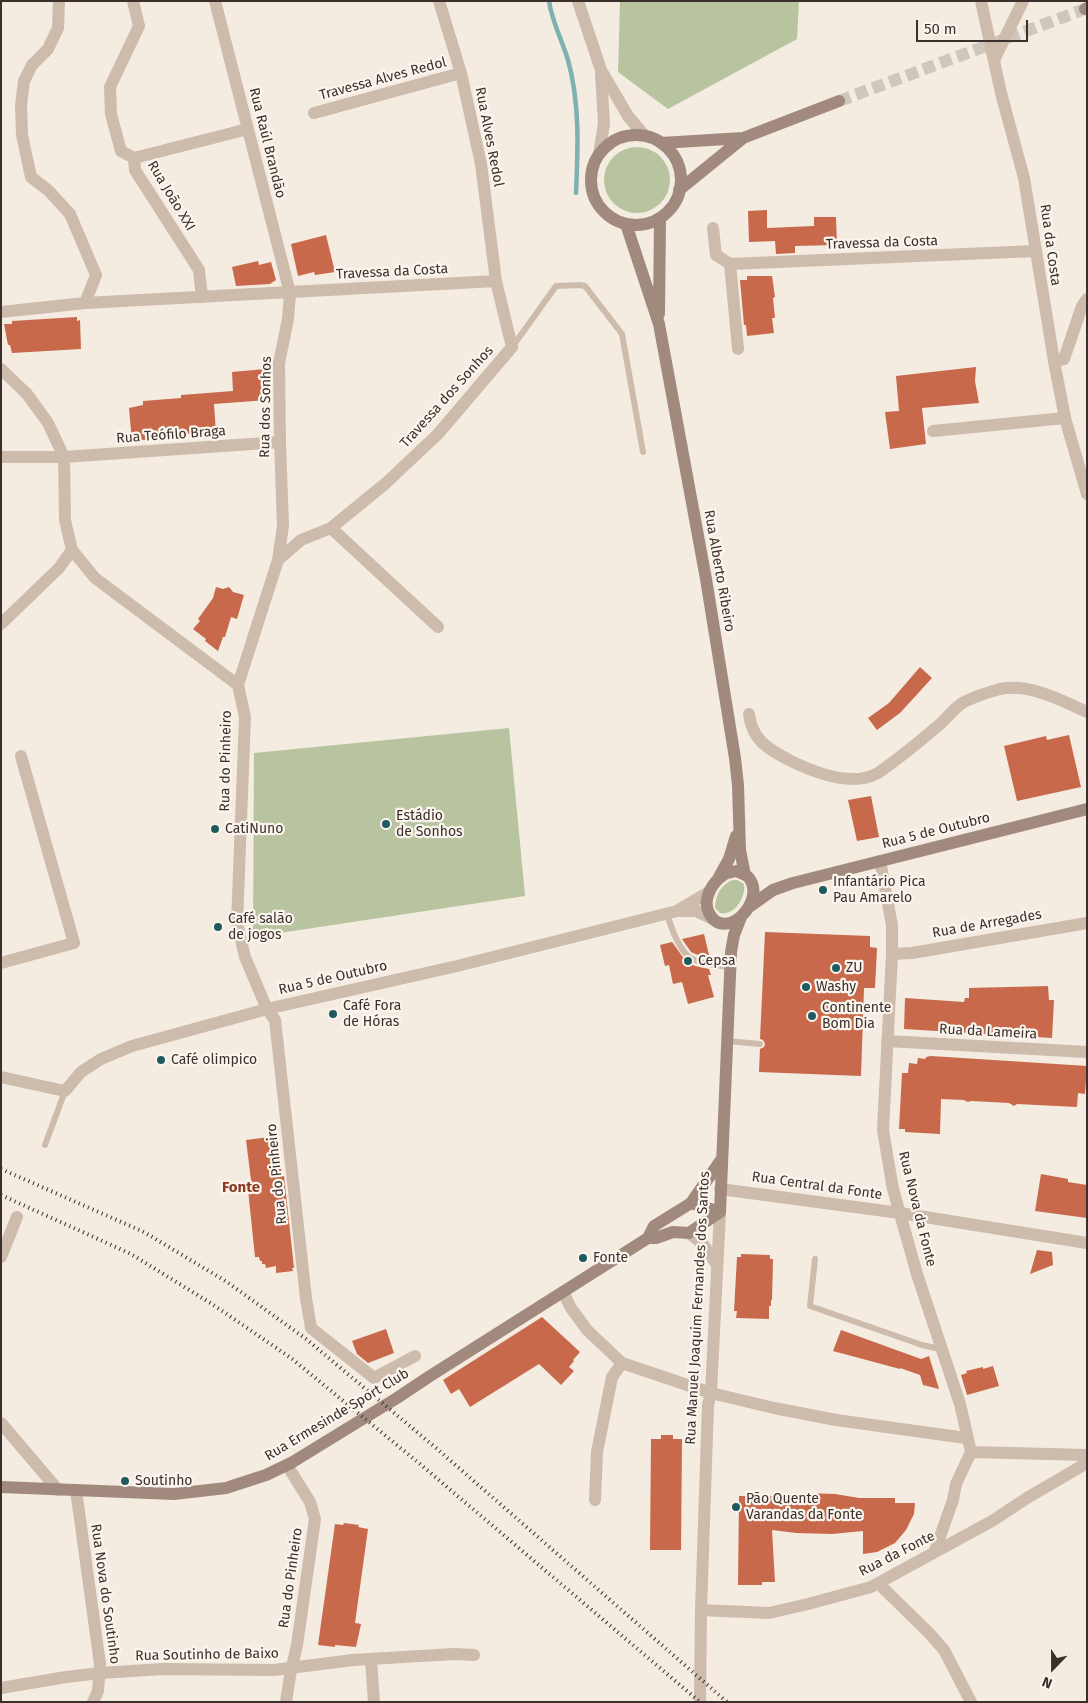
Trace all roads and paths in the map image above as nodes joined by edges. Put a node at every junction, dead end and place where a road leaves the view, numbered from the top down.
1 (59, 1) edge
2 (133, 1) edge
3 (215, 1) edge
4 (439, 1) edge
5 (578, 1) edge
6 (981, 1) edge
7 (1023, 1) edge
8 (994, 60) junction
9 (601, 70) junction
10 (461, 74) junction
11 (839, 100) tunnel mouth
12 (314, 113) dead end
13 (248, 129) junction
14 (645, 136) junction
15 (743, 138) junction
16 (661, 143) junction
17 (599, 154) junction
18 (134, 158) junction
19 (680, 190) junction
20 (660, 218) junction
21 (626, 224) junction
22 (713, 228) dead end
23 (1035, 251) junction
24 (730, 264) junction
25 (496, 281) junction
26 (290, 292) junction
27 (202, 297) junction
28 (1087, 299) edge
29 (85, 303) junction
30 (1, 312) edge
31 (659, 324) junction
32 (512, 347) junction
33 (738, 349) dead end
34 (1054, 361) junction
35 (1, 369) edge
36 (1065, 418) junction
37 (933, 431) dead end
38 (280, 442) junction
39 (643, 452) dead end
40 (1, 457) edge
41 (64, 457) junction
42 (1087, 494) edge
43 (331, 528) junction
44 (72, 550) junction
45 (278, 560) junction
46 (1, 624) edge
47 (438, 627) dead end
48 (238, 686) junction
49 (1087, 712) edge
50 (749, 714) dead end
51 (21, 756) dead end
52 (1087, 809) edge
53 (738, 826) junction
54 (880, 861) junction
55 (747, 877) junction
56 (792, 883) junction
57 (713, 886) junction
58 (672, 912) junction
59 (745, 912) junction
60 (716, 921) junction
61 (1087, 922) edge
62 (732, 952) junction
63 (892, 954) junction
64 (1, 963) edge
65 (731, 967) junction
66 (267, 1009) junction
67 (727, 1041) junction
68 (887, 1041) junction
69 (760, 1044) dead end
70 (1087, 1052) edge
71 (1, 1077) edge
72 (66, 1091) junction
73 (44, 1145) dead end
74 (721, 1160) junction
75 (720, 1189) junction
76 (691, 1203) junction
77 (720, 1212) junction
78 (900, 1213) junction
79 (17, 1217) dead end
80 (689, 1234) junction
81 (648, 1238) junction
82 (1087, 1244) edge
83 (1, 1256) edge
84 (815, 1259) dead end
85 (717, 1265) junction
86 (563, 1292) junction
87 (940, 1349) junction
88 (415, 1356) dead end
89 (622, 1363) junction
90 (711, 1393) junction
91 (1, 1423) edge
92 (966, 1438) junction
93 (971, 1452) junction
94 (1087, 1456) edge
95 (1087, 1464) edge
96 (287, 1465) junction
97 (1, 1487) edge
98 (58, 1490) junction
99 (76, 1490) junction
100 (595, 1500) dead end
101 (935, 1551) junction
102 (878, 1583) junction
103 (701, 1610) junction
104 (474, 1655) dead end
105 (371, 1659) junction
106 (292, 1668) junction
107 (100, 1672) junction
108 (1, 1688) edge
109 (93, 1702) edge
110 (286, 1702) edge
111 (374, 1702) edge
112 (700, 1702) edge
113 (971, 1702) edge

1 - 29 street
2 - 18 street, Rua João XXI
3 - 13 street, Rua Raúl Brandão
4 - 10 street, Rua Alves Redol
5 - 9 street
6 - 8 street, Rua da Costa
7 - 8 street
8 - 23 street, Rua da Costa
9 - 14 street
9 - 17 street
10 - 12 street, Travessa Alves Redol
10 - 25 street, Rua Alves Redol
11 - 15 main road
13 - 18 street
13 - 26 street, Rua Raúl Brandão
14 - 16 main road
14 - 17 main road
15 - 16 main road
15 - 19 main road
16 - 19 main road
17 - 21 main road
18 - 27 street, Rua João XXI
19 - 20 main road
20 - 21 main road
20 - 31 main road, Rua Alberto Ribeiro
21 - 31 main road, Rua Alberto Ribeiro
22 - 24 street
23 - 24 street, Travessa da Costa
23 - 34 street, Rua da Costa
24 - 33 street
25 - 26 street, Travessa da Costa
25 - 32 street, Travessa dos Sonhos
26 - 27 street
26 - 38 street, Rua dos Sonhos
27 - 29 street
28 - 34 street
29 - 30 street
31 - 53 main road, Rua Alberto Ribeiro
32 - 39 lane
32 - 43 street, Travessa dos Sonhos
34 - 36 street, Rua da Costa
35 - 41 street
36 - 37 street
36 - 42 street, Rua da Costa
38 - 41 street, Rua Teófilo Braga
38 - 45 street, Rua dos Sonhos
40 - 41 street, Rua Teófilo Braga
41 - 44 street
43 - 45 street, Travessa dos Sonhos
43 - 47 street
44 - 46 street
44 - 48 street
45 - 48 street, Rua dos Sonhos
48 - 66 street, Rua do Pinheiro
49 - 50 street
51 - 64 street
52 - 54 main road, Rua 5 de Outubro
53 - 55 main road, Rua Alberto Ribeiro
53 - 57 main road, Rua Alberto Ribeiro
54 - 56 main road, Rua 5 de Outubro
54 - 63 street, Rua Nova da Fonte
55 - 56 main road, Rua 5 de Outubro
55 - 57 main road
55 - 59 main road
56 - 59 main road, Rua 5 de Outubro
57 - 58 street, Rua 5 de Outubro
57 - 60 main road
58 - 60 street, Rua 5 de Outubro
58 - 65 lane
58 - 66 street, Rua 5 de Outubro
59 - 60 main road
59 - 62 main road, Rua Manuel Joaquim Fernandes dos Santos
60 - 62 main road
61 - 63 street, Rua de Arregades
62 - 65 main road, Rua Manuel Joaquim Fernandes dos Santos
63 - 68 street, Rua Nova da Fonte
65 - 67 main road, Rua Manuel Joaquim Fernandes dos Santos
66 - 72 street, Rua 5 de Outubro
66 - 88 street, Rua do Pinheiro
67 - 69 lane
67 - 74 main road, Rua Manuel Joaquim Fernandes dos Santos
68 - 70 street, Rua da Lameira
68 - 78 street, Rua Nova da Fonte
71 - 72 street
72 - 73 lane, Rua 5 de Outubro
74 - 75 main road, Rua Manuel Joaquim Fernandes dos Santos
74 - 76 main road, Rua Ermesinde Sport Club
75 - 77 main road, Rua Manuel Joaquim Fernandes dos Santos
75 - 78 street, Rua Central da Fonte
76 - 77 main road
76 - 81 main road, Rua Ermesinde Sport Club
77 - 80 main road
77 - 85 street, Rua Manuel Joaquim Fernandes dos Santos
78 - 82 street, Rua Central da Fonte
78 - 87 street, Rua Nova da Fonte
79 - 83 street
80 - 81 main road, Rua Ermesinde Sport Club
80 - 85 street
81 - 86 main road, Rua Ermesinde Sport Club
84 - 87 lane
85 - 90 street, Rua Manuel Joaquim Fernandes dos Santos
86 - 89 street
86 - 96 main road, Rua Ermesinde Sport Club
87 - 92 street, Rua Nova da Fonte
89 - 90 street
89 - 100 street
90 - 92 street
90 - 103 street, Rua Manuel Joaquim Fernandes dos Santos
91 - 98 street
92 - 93 street, Rua Nova da Fonte
93 - 94 street
93 - 101 street
95 - 101 street, Rua da Fonte
96 - 99 main road, Rua Ermesinde Sport Club
96 - 106 street, Rua do Pinheiro
97 - 98 main road, Rua Ermesinde Sport Club
98 - 99 main road, Rua Ermesinde Sport Club
99 - 107 street, Rua Nova do Soutinho
101 - 102 street, Rua da Fonte
102 - 103 street, Rua da Fonte
102 - 113 street
103 - 112 street, Rua Manuel Joaquim Fernandes dos Santos
104 - 105 street, Rua Soutinho de Baixo
105 - 106 street, Rua Soutinho de Baixo
105 - 111 street
106 - 107 street, Rua Soutinho de Baixo
106 - 110 street, Rua do Pinheiro
107 - 108 street, Rua Soutinho de Baixo
107 - 109 street, Rua Nova do Soutinho

